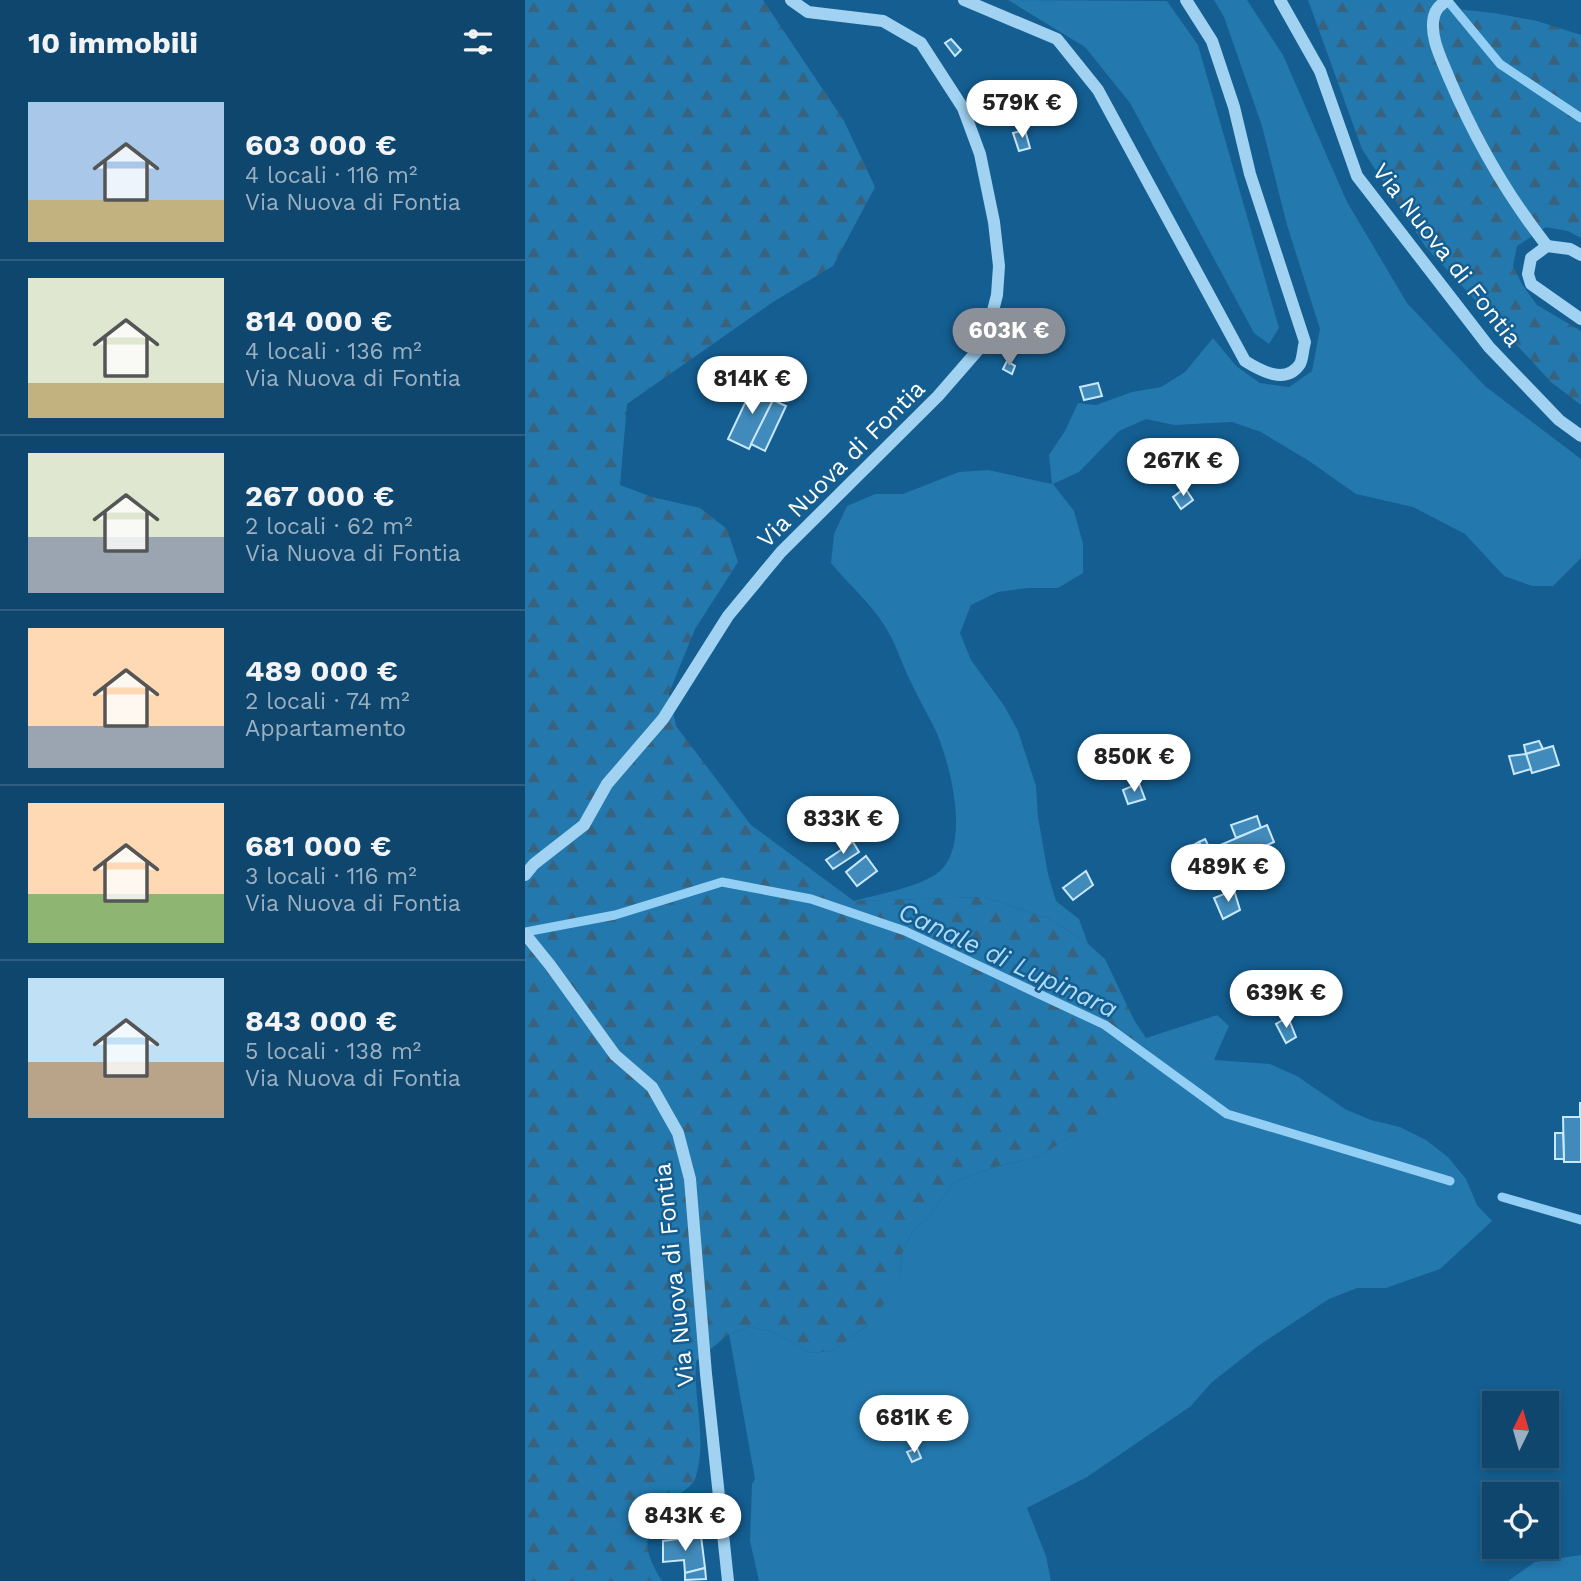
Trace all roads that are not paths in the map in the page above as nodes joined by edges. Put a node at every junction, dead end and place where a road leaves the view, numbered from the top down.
1 (791, 0) edge
2 (964, 0) edge
3 (1186, 0) edge
4 (1280, 0) edge
5 (1447, 0) edge
6 (1547, 246) junction
7 (1581, 255) edge
8 (1581, 319) edge
9 (1581, 436) edge
10 (525, 875) edge
11 (525, 934) edge
12 (728, 1581) edge

1 - 10 street, Via Nuova di Fontia
2 - 3 street
4 - 9 street, Via Nuova di Fontia
5 - 6 street
6 - 7 street
6 - 8 street, Via Nuova di Fontia
11 - 12 street, Via Nuova di Fontia

